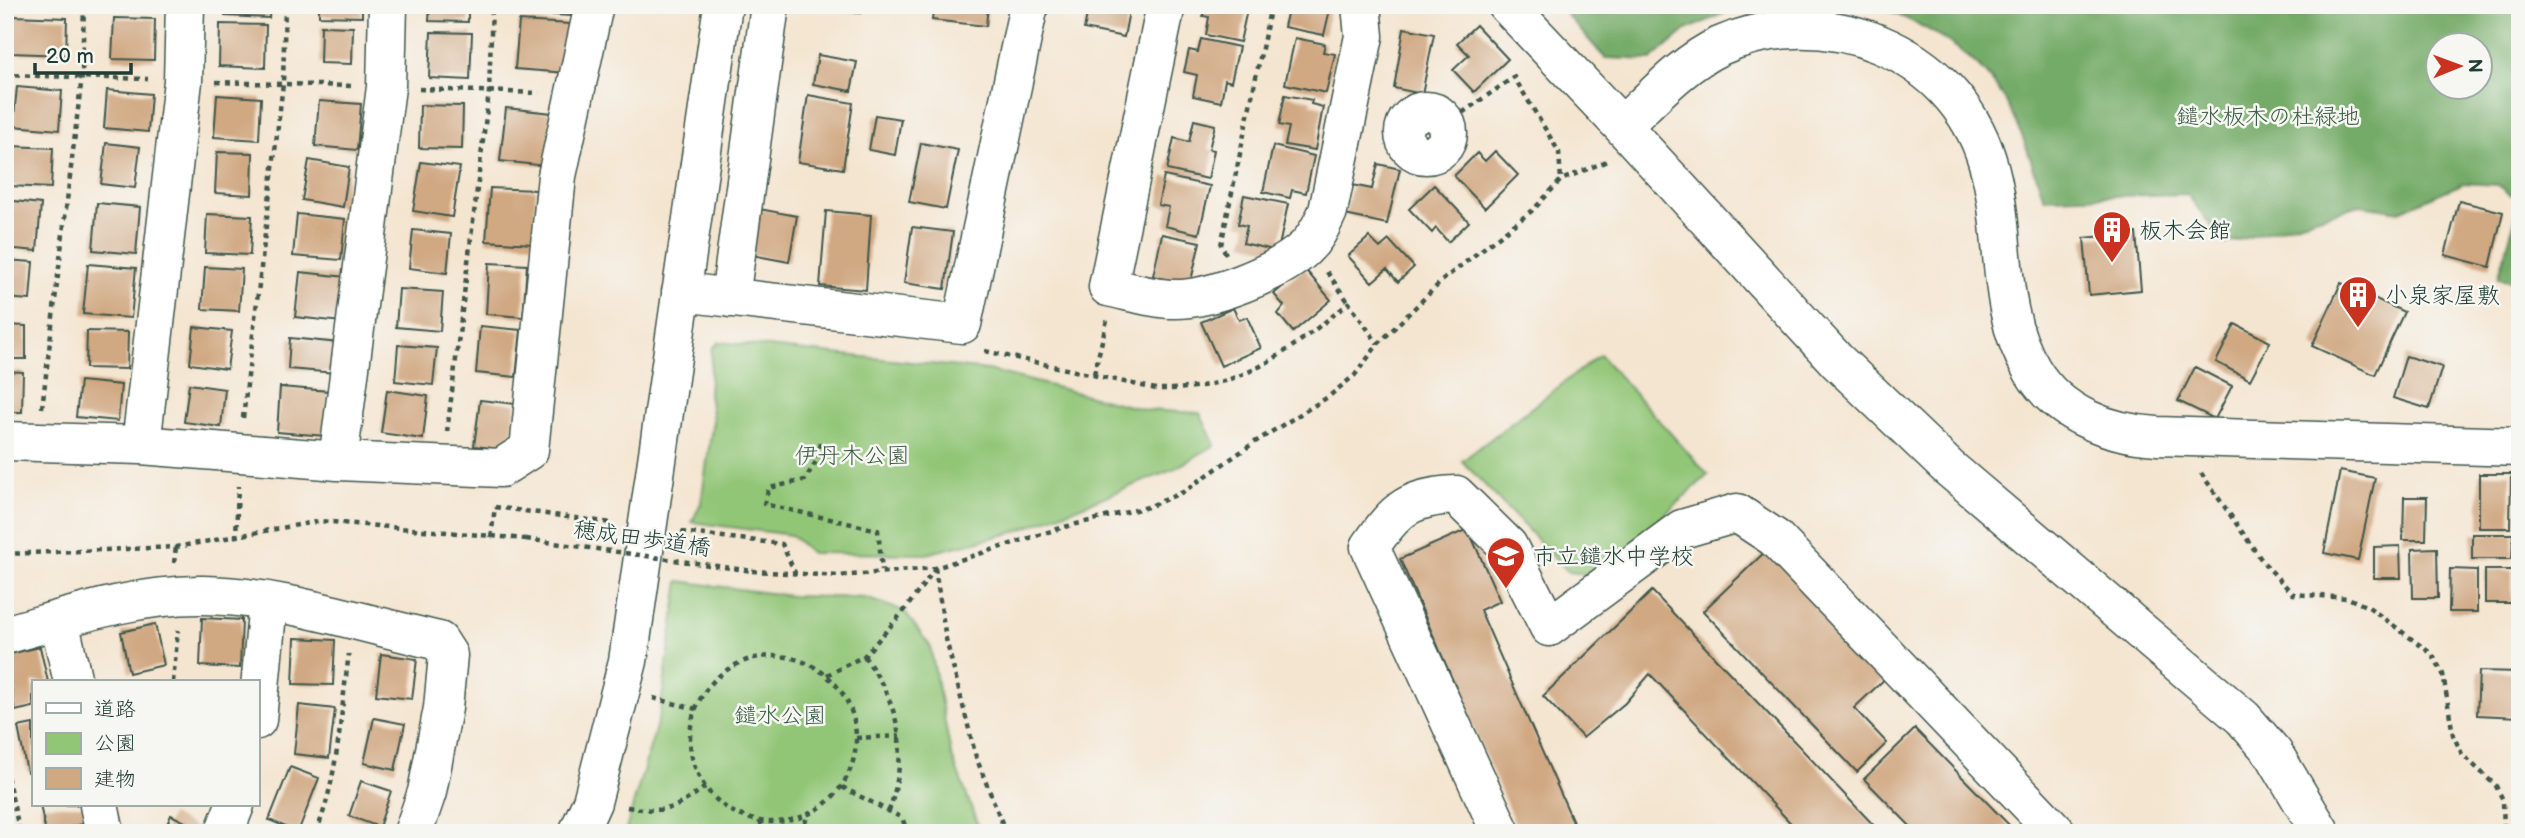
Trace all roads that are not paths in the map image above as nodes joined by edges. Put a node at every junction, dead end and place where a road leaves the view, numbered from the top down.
1 (186, 5) edge
2 (388, 5) edge
3 (594, 5) edge
4 (723, 5) edge
5 (770, 5) edge
6 (1029, 5) edge
7 (1166, 5) edge
8 (1361, 5) edge
9 (1507, 5) edge
10 (1348, 118) junction
11 (1446, 124) road end
12 (1616, 143) junction
13 (681, 292) junction
14 (730, 298) junction
15 (21, 441) edge
16 (141, 445) junction
17 (2520, 447) edge
18 (338, 461) junction
19 (268, 602) junction
20 (59, 620) junction
21 (5, 635) edge
22 (73, 680) edge
23 (259, 699) edge
24 (99, 806) edge
25 (235, 806) edge
26 (105, 833) edge
27 (224, 833) edge
28 (413, 833) edge
29 (578, 833) edge
30 (1500, 833) edge
31 (2057, 833) edge
32 (2321, 833) edge

1 - 16 street
2 - 18 street
3 - 18 street
4 - 13 street
5 - 14 street
6 - 14 street
7 - 10 street
8 - 10 street
9 - 12 street
10 - 11 street
12 - 17 street
12 - 32 street
13 - 14 street
13 - 29 street
15 - 16 street
16 - 18 street
19 - 20 street
19 - 23 street
19 - 28 street
20 - 21 street
20 - 22 street
24 - 26 street
25 - 27 street
30 - 31 street

